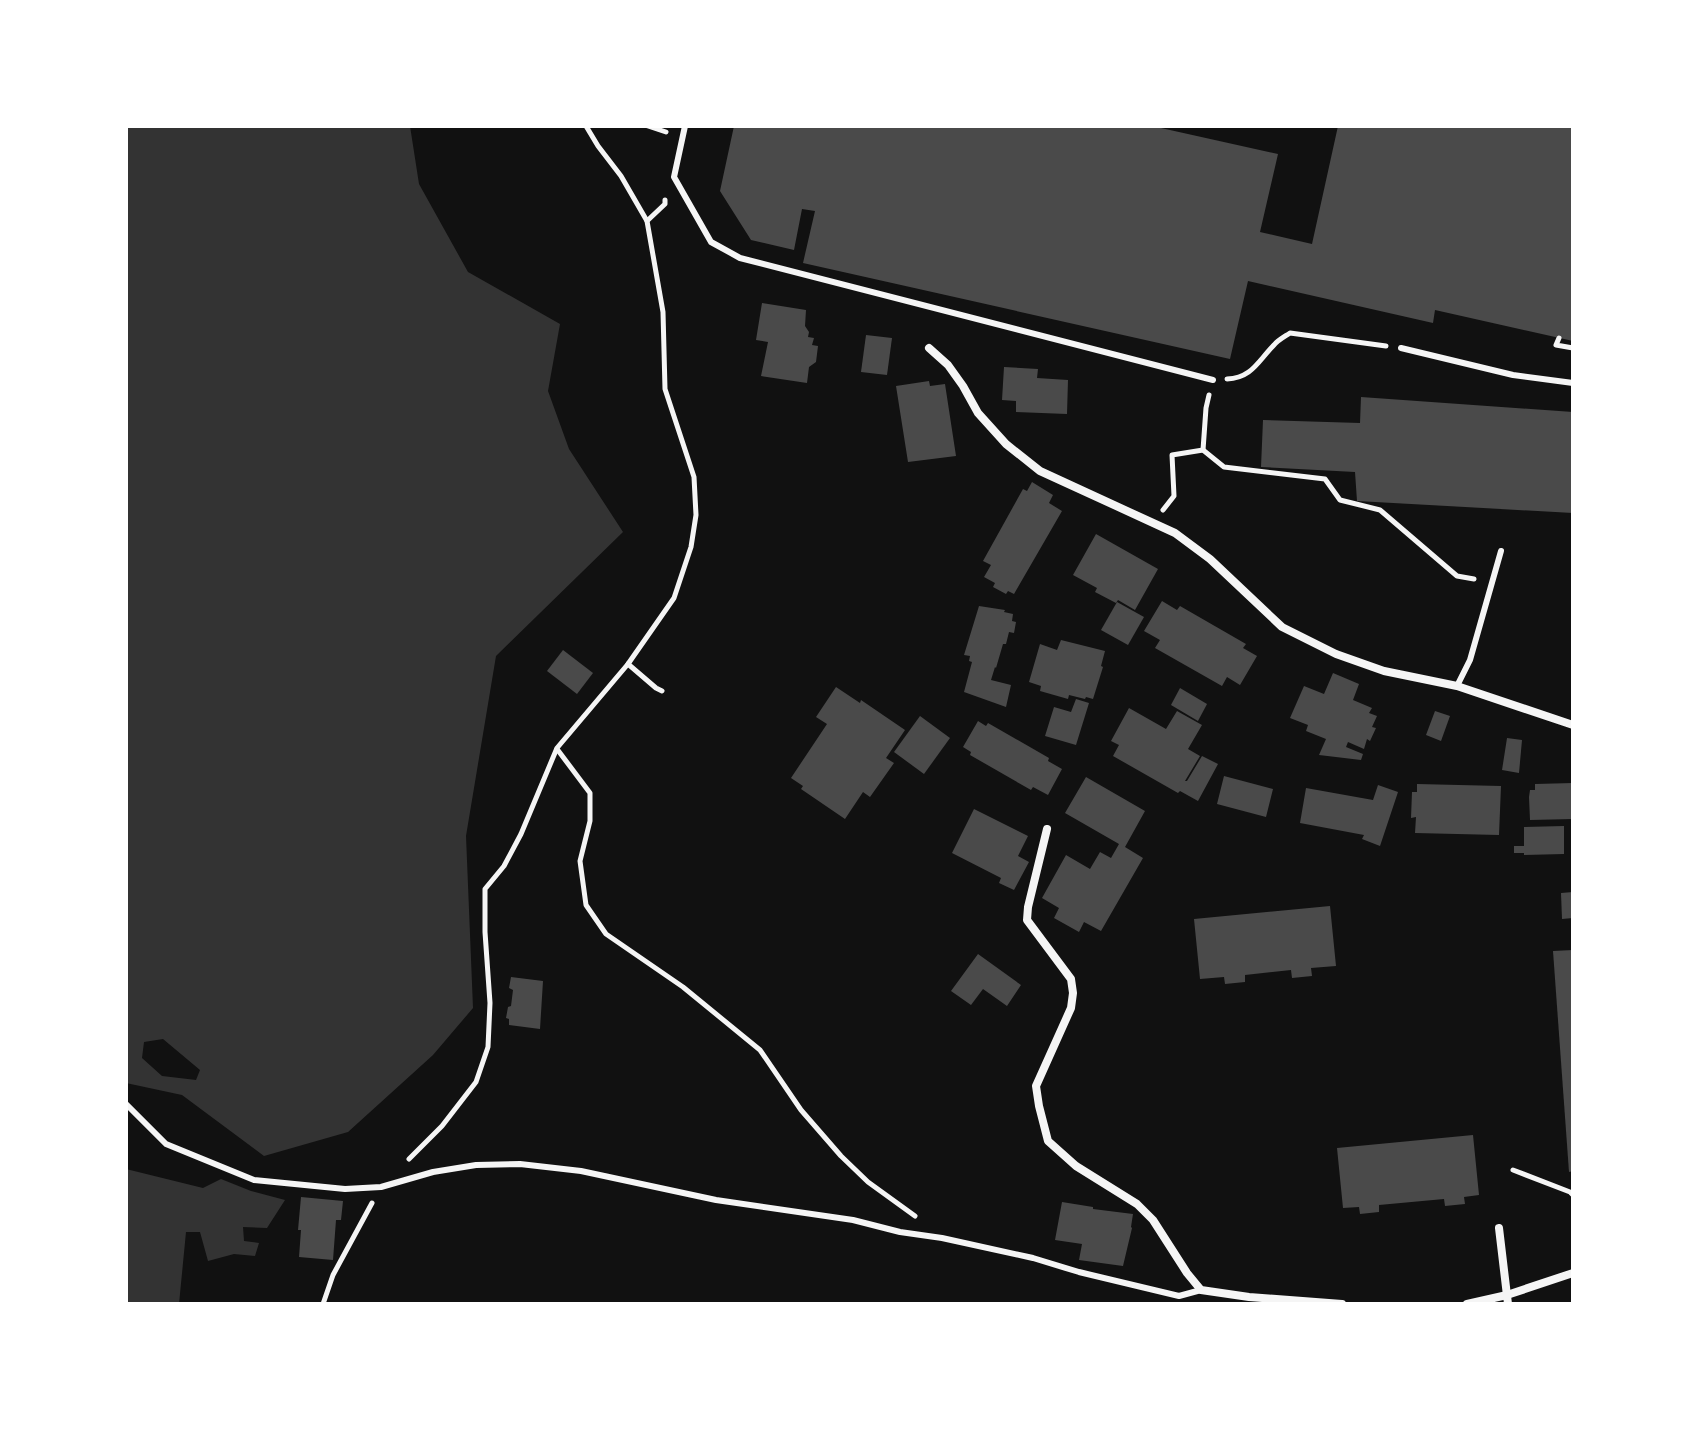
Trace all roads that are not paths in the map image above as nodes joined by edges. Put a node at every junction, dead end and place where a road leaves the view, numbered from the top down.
1 (685, 126) edge
2 (929, 348) dead end
3 (1401, 348) road end
4 (1213, 380) road end
5 (1573, 383) edge
6 (1501, 551) dead end
7 (1457, 686) junction
8 (1573, 725) edge
9 (1047, 829) dead end
10 (126, 1104) edge
11 (1499, 1228) dead end
12 (1573, 1273) edge
13 (1201, 1290) junction
14 (1508, 1300) edge
15 (1342, 1304) edge
16 (1467, 1304) edge

1 - 4 lane
2 - 7 street
3 - 5 lane
6 - 7 lane
7 - 8 street
9 - 13 street
10 - 13 lane
11 - 14 street
12 - 14 street
13 - 15 street
14 - 16 street

